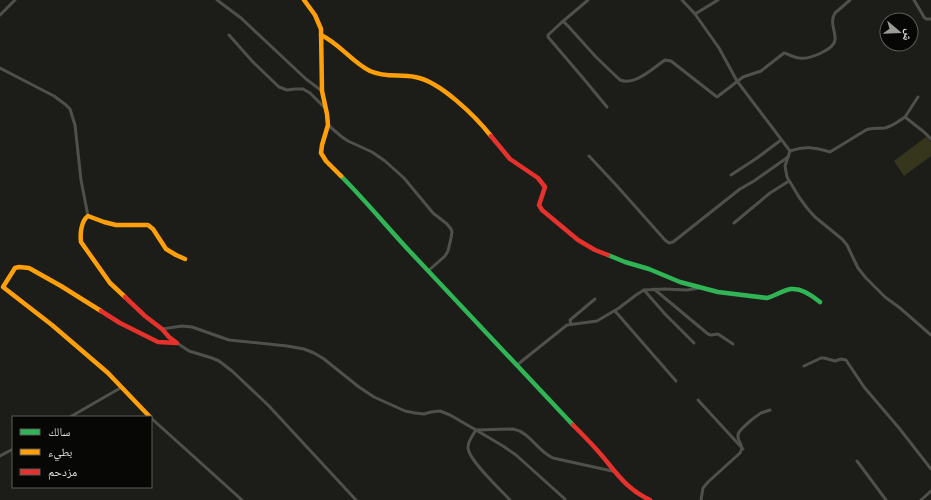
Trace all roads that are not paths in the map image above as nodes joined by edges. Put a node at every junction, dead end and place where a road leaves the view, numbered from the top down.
1 (15, 0) edge
2 (217, 0) edge
3 (304, 0) edge
4 (588, 0) edge
5 (682, 0) edge
6 (718, 0) edge
7 (850, 0) edge
8 (914, 0) edge
9 (695, 14) junction
10 (0, 15) edge
11 (931, 19) edge
12 (563, 21) junction
13 (229, 35) dead end
14 (321, 35) junction
15 (0, 68) edge
16 (737, 81) junction
17 (322, 91) junction
18 (918, 97) dead end
19 (607, 107) dead end
20 (325, 109) junction
21 (905, 117) junction
22 (328, 125) junction
23 (931, 139) edge
24 (781, 140) junction
25 (790, 151) junction
26 (589, 156) dead end
27 (788, 157) junction
28 (731, 175) dead end
29 (789, 181) junction
30 (88, 216) junction
31 (734, 223) dead end
32 (185, 259) dead end
33 (428, 271) junction
34 (700, 288) junction
35 (654, 289) junction
36 (644, 290) junction
37 (595, 299) dead end
38 (820, 302) dead end
39 (615, 311) junction
40 (571, 324) junction
41 (162, 329) junction
42 (931, 335) edge
43 (177, 343) junction
44 (694, 343) dead end
45 (732, 344) dead end
46 (517, 365) junction
47 (804, 366) dead end
48 (676, 381) dead end
49 (122, 387) junction
50 (698, 400) dead end
51 (770, 410) dead end
52 (72, 416) edge
53 (150, 416) edge
54 (152, 418) edge
55 (476, 430) junction
56 (743, 449) junction
57 (12, 450) edge
58 (0, 456) edge
59 (857, 461) dead end
60 (931, 469) edge
61 (613, 471) junction
62 (931, 491) edge
63 (565, 499) dead end
64 (242, 500) edge
65 (356, 500) edge
66 (510, 500) edge
67 (650, 500) edge
68 (701, 500) edge
69 (886, 500) edge
70 (922, 500) edge

1 - 10 street
2 - 17 street
3 - 14 street
4 - 12 street
5 - 9 street
6 - 9 street
7 - 16 street
8 - 11 street
9 - 16 street
12 - 16 street
12 - 19 street
13 - 20 street
14 - 17 street
14 - 34 street
15 - 30 street
16 - 24 street
17 - 20 street
18 - 21 street
20 - 22 street
21 - 23 street
21 - 25 street
22 - 33 street
22 - 33 street
24 - 25 street
24 - 28 street
25 - 27 street
26 - 27 street
27 - 29 street
29 - 31 street
29 - 42 street
30 - 32 street
30 - 41 street
33 - 46 street
34 - 35 street
34 - 38 street
35 - 36 street
35 - 45 street
36 - 39 street
36 - 44 street
37 - 40 street
39 - 40 street
39 - 48 street
40 - 46 street
41 - 43 street
41 - 55 street
43 - 49 street
43 - 65 street
46 - 61 street
47 - 60 street
49 - 52 street
49 - 53 street
50 - 56 street
51 - 56 street
54 - 64 street
55 - 61 street
55 - 63 street
55 - 66 street
56 - 68 street
57 - 58 street
59 - 69 street
61 - 67 street
62 - 70 street

